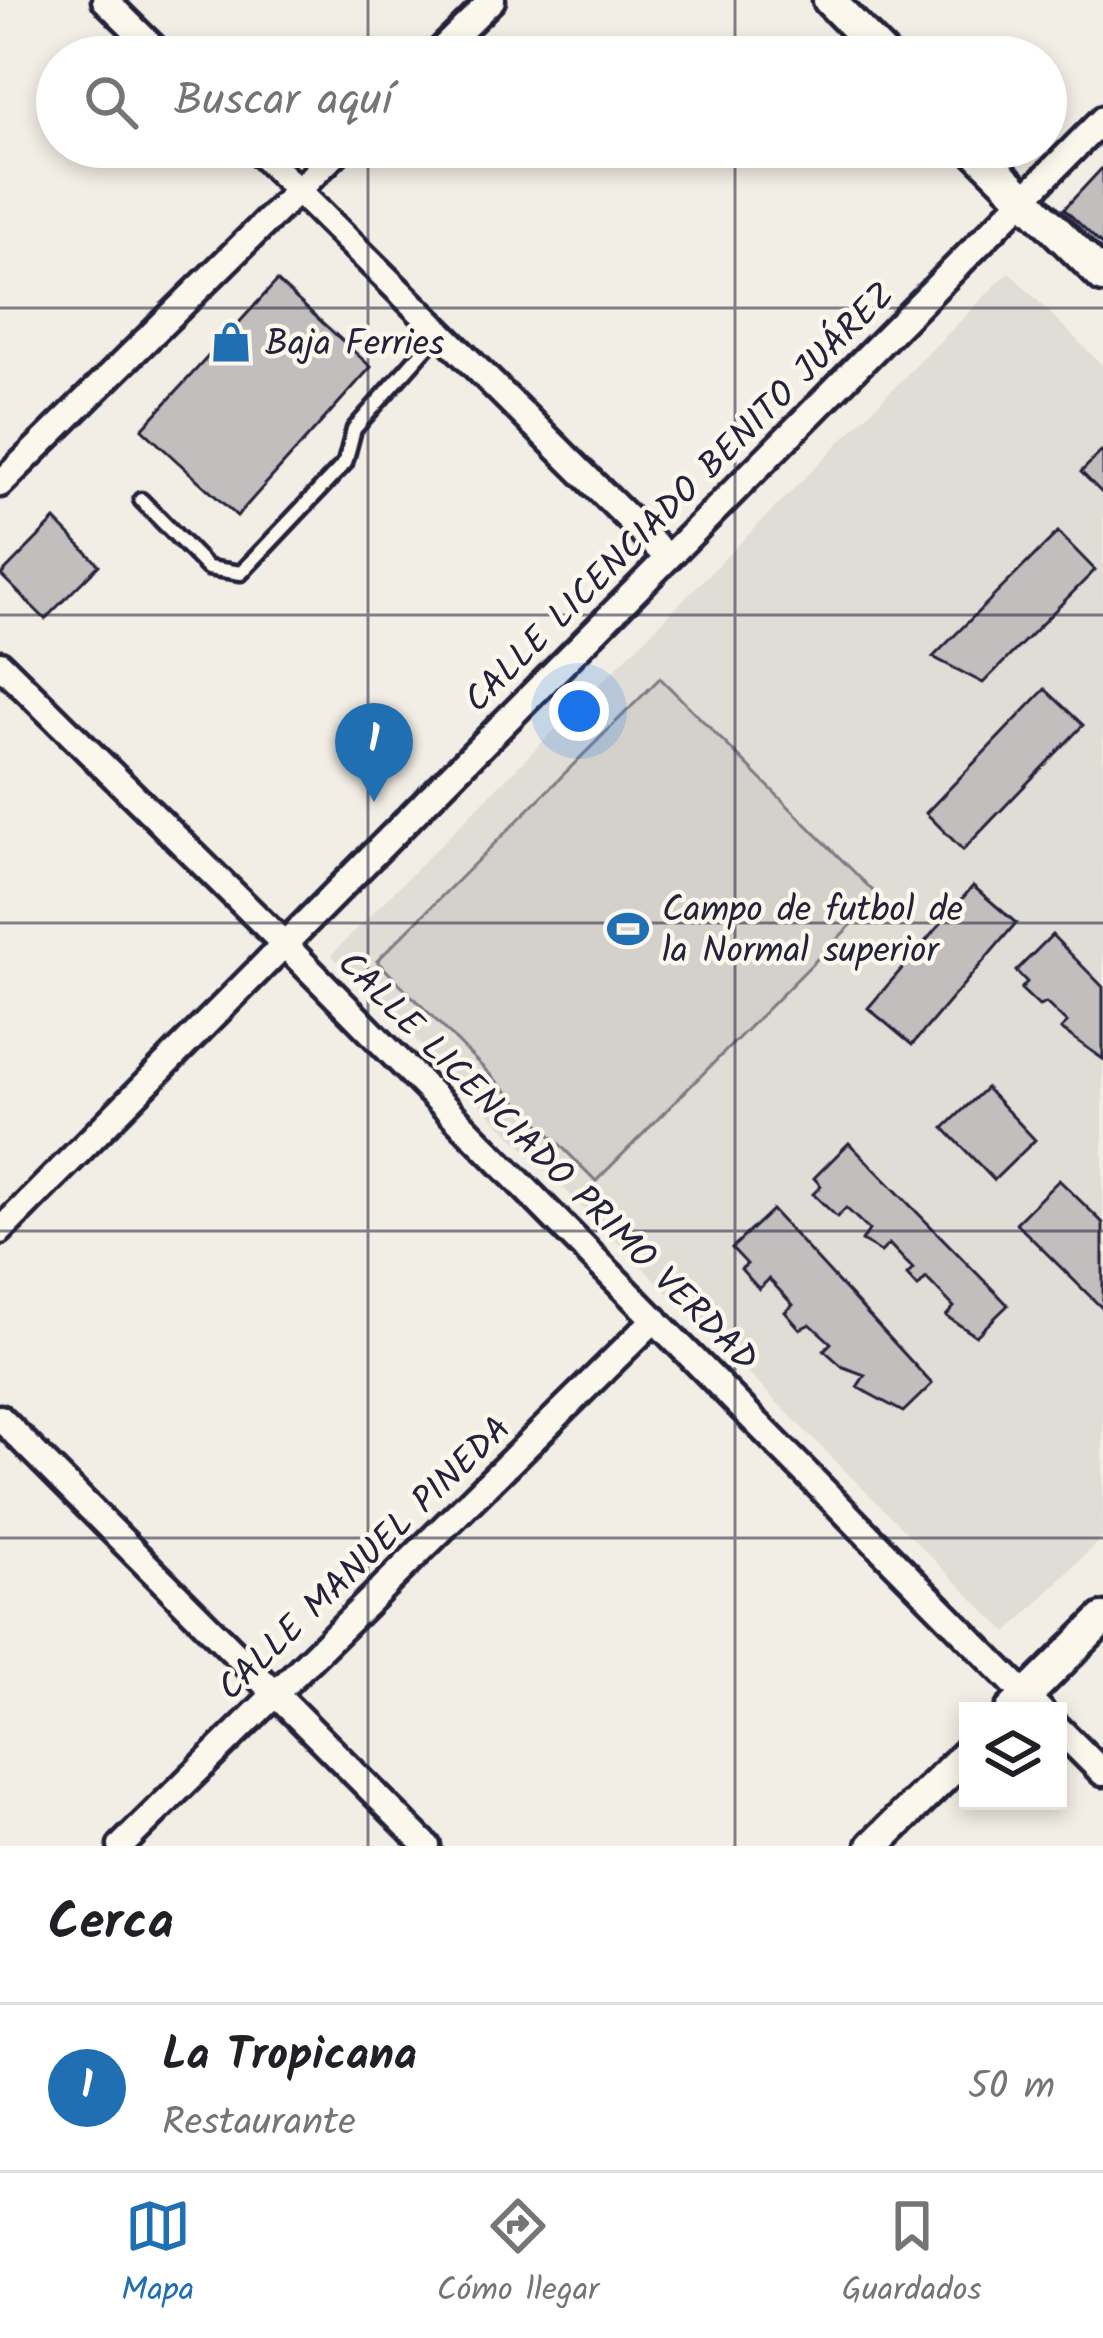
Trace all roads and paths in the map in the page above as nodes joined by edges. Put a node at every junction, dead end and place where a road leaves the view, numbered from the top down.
1 (106, 0) edge
2 (492, 0) edge
3 (830, 0) edge
4 (142, 36) edge
5 (455, 36) edge
6 (865, 36) edge
7 (1103, 119) edge
8 (1067, 155) edge
9 (275, 168) edge
10 (321, 168) edge
11 (992, 168) edge
12 (1055, 168) edge
13 (298, 191) junction
14 (1023, 200) junction
15 (1103, 277) edge
16 (439, 333) junction
17 (0, 484) edge
18 (141, 500) dead end
19 (665, 555) junction
20 (0, 664) edge
21 (285, 945) junction
22 (0, 1231) edge
23 (656, 1319) junction
24 (0, 1418) edge
25 (1103, 1618) edge
26 (275, 1694) junction
27 (1022, 1702) edge
28 (1030, 1702) edge
29 (1067, 1737) edge
30 (959, 1762) edge
31 (1103, 1773) edge
32 (121, 1846) edge
33 (427, 1846) edge
34 (873, 1846) edge

1 - 4 street
2 - 5 street
3 - 6 street
7 - 8 street, CALLE LICENCIADO BENITO JUÁREZ
9 - 13 street
10 - 13 street
11 - 14 street
12 - 14 street, CALLE LICENCIADO BENITO JUÁREZ
13 - 16 street
13 - 17 street
14 - 15 street
14 - 19 street, CALLE LICENCIADO BENITO JUÁREZ
16 - 18 lane
16 - 19 street
19 - 21 street, CALLE LICENCIADO BENITO JUÁREZ
20 - 21 street, CALLE LICENCIADO PRIMO VERDAD
21 - 22 street, CALLE LICENCIADO BENITO JUÁREZ
21 - 23 street, CALLE LICENCIADO PRIMO VERDAD
23 - 26 street, CALLE MANUEL PINEDA
23 - 27 street, CALLE LICENCIADO PRIMO VERDAD
24 - 26 street
25 - 28 street
26 - 32 street, CALLE MANUEL PINEDA
26 - 33 street
29 - 31 street
30 - 34 street

